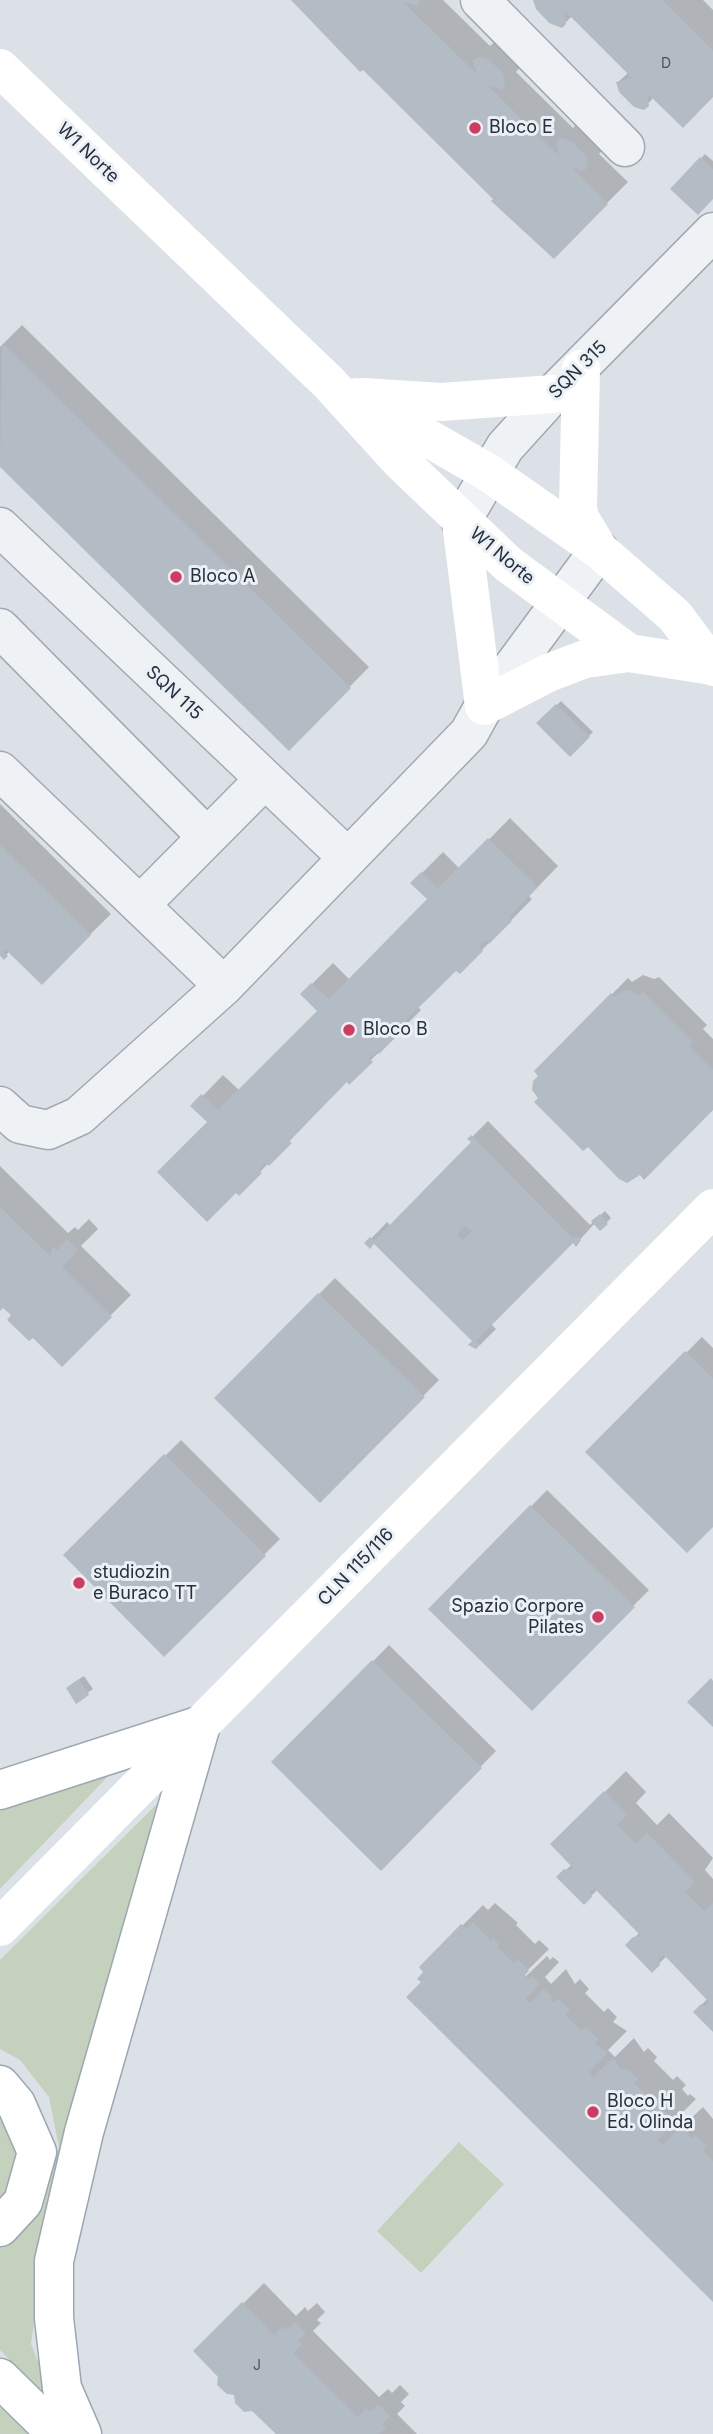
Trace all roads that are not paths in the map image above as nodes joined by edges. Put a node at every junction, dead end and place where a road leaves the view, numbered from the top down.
1 (480, 0) edge
2 (0, 68) edge
3 (625, 147) dead end
4 (713, 232) edge
5 (581, 369) junction
6 (343, 390) junction
7 (552, 394) junction
8 (489, 473) junction
9 (461, 522) junction
10 (0, 527) edge
11 (599, 550) junction
12 (560, 603) junction
13 (0, 628) edge
14 (629, 653) junction
15 (713, 666) edge
16 (484, 706) junction
17 (0, 771) edge
18 (265, 779) junction
19 (207, 837) junction
20 (348, 858) junction
21 (140, 905) junction
22 (224, 986) junction
23 (0, 1106) edge
24 (713, 1208) edge
25 (201, 1725) junction
26 (0, 1790) edge
27 (0, 1927) edge
28 (0, 2085) edge
29 (0, 2227) edge
30 (0, 2378) edge
31 (57, 2434) edge
32 (82, 2434) edge

1 - 3 street
2 - 6 street, W1 Norte
4 - 5 street, SQN 315
5 - 7 street, SQN 315
5 - 11 street
6 - 7 street
6 - 8 street, W1 Norte
6 - 9 street, W1 Norte
7 - 8 street, SQN 315
8 - 9 street, SQN 315
8 - 11 street, W1 Norte
9 - 12 street, W1 Norte
9 - 16 street
10 - 18 street, SQN 115
11 - 12 street
11 - 15 street, W1 Norte
12 - 14 street, W1 Norte
12 - 16 street
13 - 19 street
14 - 15 street, W1 Norte
14 - 16 street
16 - 20 street
17 - 21 street
18 - 19 street
18 - 20 street, SQN 115
19 - 21 street
20 - 22 street
21 - 22 street
22 - 23 street
24 - 25 street, CLN 115/116
25 - 26 street
25 - 27 street, CLN 115/116
25 - 32 street
28 - 29 street
30 - 31 street

